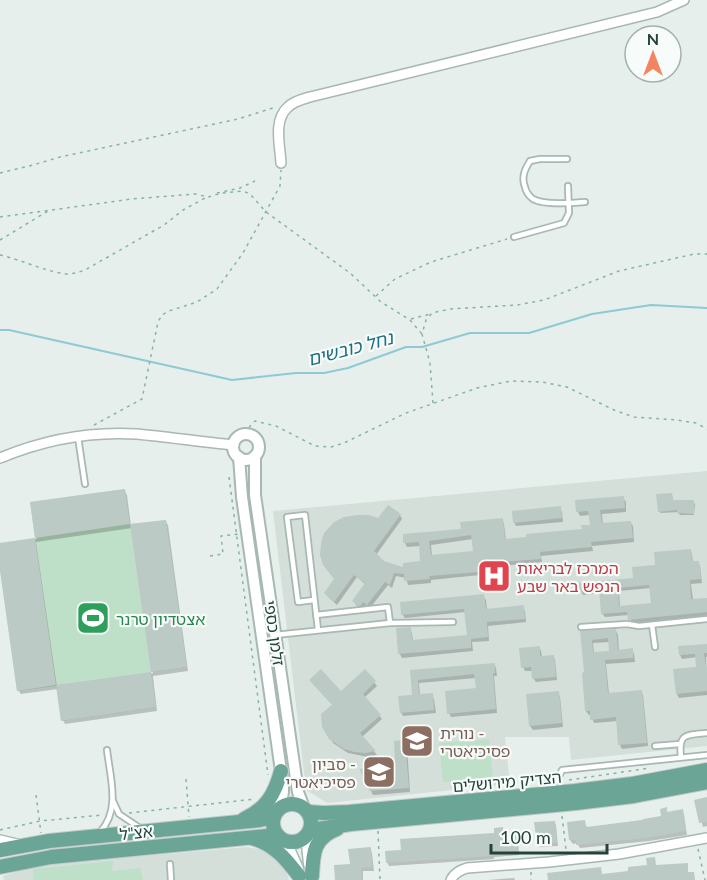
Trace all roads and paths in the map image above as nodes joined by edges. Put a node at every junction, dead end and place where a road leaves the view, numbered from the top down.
1 (684, 0) edge
2 (295, 102) junction
3 (567, 159) dead end
4 (281, 163) joint
5 (0, 173) edge
6 (255, 181) dead end
7 (568, 186) dead end
8 (208, 197) junction
9 (585, 202) dead end
10 (569, 203) junction
11 (50, 210) junction
12 (266, 212) junction
13 (0, 217) edge
14 (514, 237) joint
15 (0, 240) edge
16 (707, 254) edge
17 (0, 255) edge
18 (375, 297) junction
19 (432, 313) junction
20 (410, 320) junction
21 (422, 334) junction
22 (433, 403) junction
23 (707, 429) edge
24 (94, 435) junction
25 (248, 435) junction
26 (78, 437) junction
27 (234, 445) junction
28 (255, 456) junction
29 (0, 458) edge
30 (239, 458) junction
31 (229, 477) dead end
32 (85, 484) dead end
33 (241, 533) junction
34 (210, 556) dead end
35 (314, 600) junction
36 (316, 615) junction
37 (707, 619) edge
38 (453, 622) dead end
39 (390, 623) junction
40 (652, 625) junction
41 (581, 627) dead end
42 (318, 630) junction
43 (276, 635) junction
44 (655, 647) dead end
45 (707, 733) edge
46 (680, 744) junction
47 (655, 746) dead end
48 (107, 750) dead end
49 (707, 755) edge
50 (681, 757) junction
51 (658, 767) dead end
52 (707, 770) edge
53 (281, 771) joint
54 (186, 779) dead end
55 (269, 782) dead end
56 (556, 782) junction
57 (707, 782) edge
58 (546, 794) junction
59 (36, 795) dead end
60 (113, 801) junction
61 (188, 805) junction
62 (561, 805) junction
63 (274, 807) junction
64 (306, 810) junction
65 (119, 814) junction
66 (111, 815) junction
67 (40, 821) junction
68 (377, 822) junction
69 (351, 824) junction
70 (190, 827) junction
71 (0, 830) edge
72 (147, 831) junction
73 (308, 834) junction
74 (96, 836) junction
75 (250, 838) junction
76 (280, 838) junction
77 (707, 838) edge
78 (0, 840) edge
79 (696, 840) junction
80 (42, 842) junction
81 (22, 845) junction
82 (0, 850) edge
83 (567, 860) junction
84 (170, 864) dead end
85 (0, 867) edge
86 (306, 878) edge
87 (171, 880) edge
88 (380, 880) edge
89 (451, 880) edge
90 (705, 880) edge

1 - 2 street
2 - 4 street
2 - 5 path
3 - 10 lane
4 - 12 path
6 - 8 path
7 - 10 lane
8 - 11 path
8 - 12 path
8 - 17 path
9 - 10 lane
10 - 14 lane
11 - 13 path
11 - 15 path
12 - 18 path
12 - 24 path
14 - 18 path
16 - 19 path
18 - 20 path
19 - 20 path
19 - 21 path
20 - 21 path
21 - 22 path
22 - 23 path
22 - 25 path
24 - 26 street
24 - 27 street
25 - 27 street
25 - 28 street
26 - 29 street
26 - 32 lane
27 - 30 street
28 - 30 street
28 - 43 street, זלמן כספי
30 - 33 street, זלמן כספי
31 - 33 path
33 - 34 path
33 - 53 street, זלמן כספי
33 - 55 path
35 - 35 lane
35 - 36 lane
36 - 39 lane
36 - 42 lane
37 - 40 lane
38 - 39 lane
39 - 42 lane
40 - 41 lane
40 - 44 lane
42 - 43 lane
43 - 64 street, זלמן כספי
45 - 46 lane
46 - 47 lane
46 - 50 lane
48 - 60 lane
49 - 50 lane
50 - 56 lane
51 - 56 path
52 - 58 main road, הצדיק מירושלים
53 - 63 main road
54 - 61 path
56 - 58 lane
57 - 62 main road, הצדיק מירושלים
58 - 64 main road, הצדיק מירושלים
59 - 67 path
60 - 65 lane
60 - 66 lane
61 - 63 path
61 - 65 path
61 - 70 path
62 - 68 main road, הצדיק מירושלים
62 - 83 path
63 - 64 main road
63 - 70 main road, אצ"ל
63 - 76 main road
64 - 73 main road
65 - 72 lane
66 - 67 path
66 - 74 lane
67 - 71 path
67 - 80 path
68 - 69 main road, הצדיק מירושלים
68 - 88 path
69 - 73 main road, הצדיק מירושלים
69 - 86 main road
70 - 72 main road, אצ"ל
72 - 74 main road, אצ"ל
73 - 76 main road
73 - 86 main road
74 - 80 main road, אצ"ל
75 - 76 main road, אצ"ל
75 - 85 main road, אצ"ל
75 - 86 main road
76 - 86 main road
77 - 79 street
78 - 81 street
79 - 83 street
79 - 90 path
80 - 81 main road, אצ"ל
81 - 82 main road, אצ"ל
83 - 89 street
84 - 87 lane

